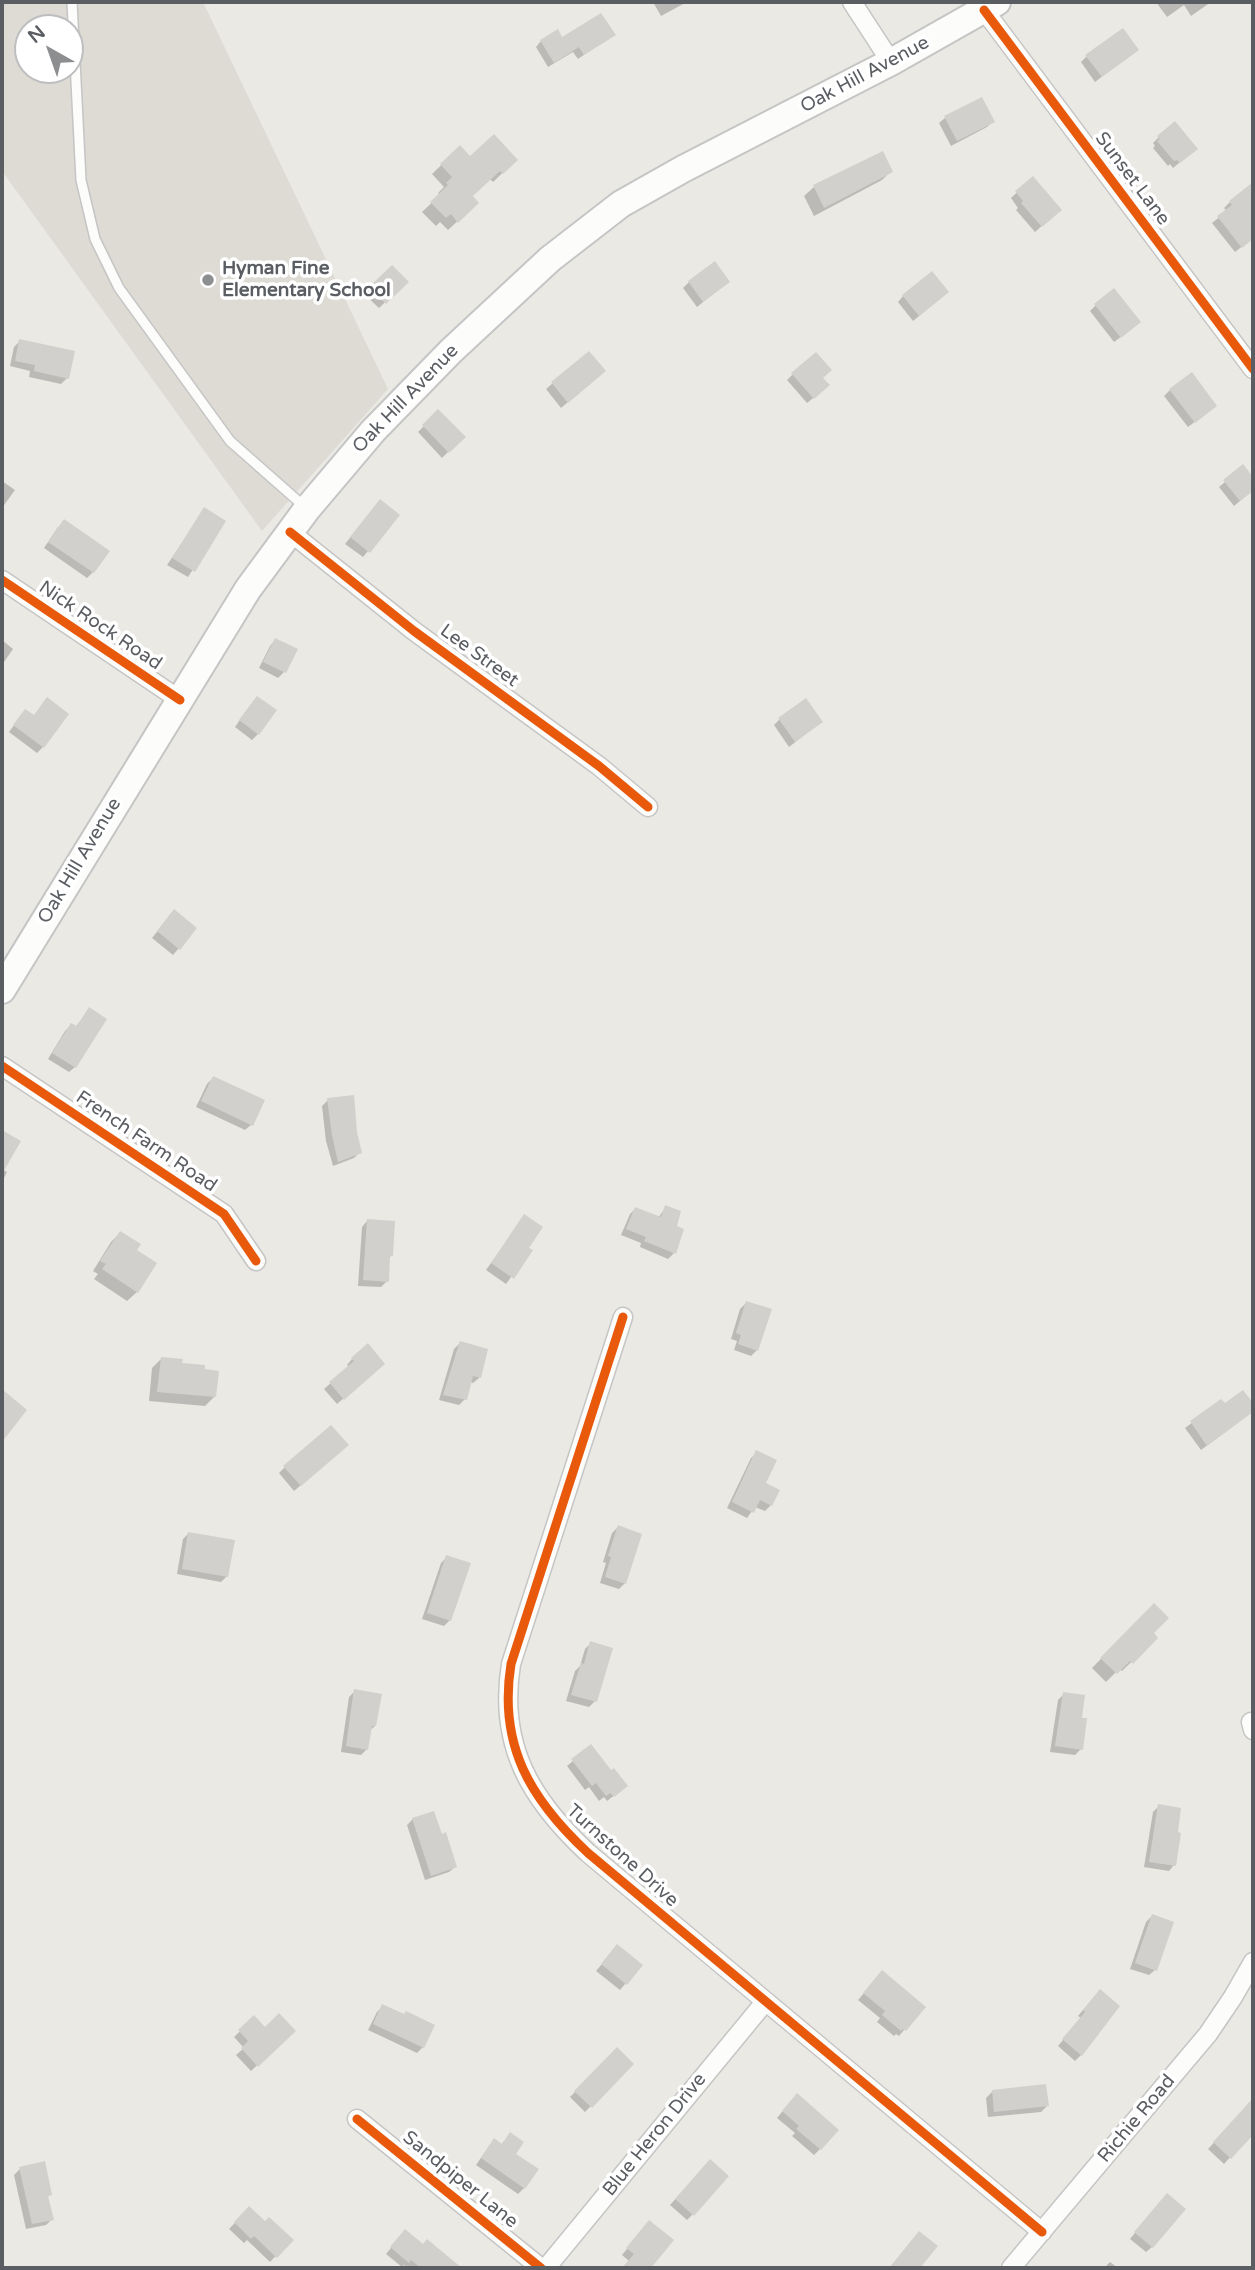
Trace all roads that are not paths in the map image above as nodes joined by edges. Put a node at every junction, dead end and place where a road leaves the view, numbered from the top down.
1 (72, 2) edge
2 (852, 2) edge
3 (991, 6) edge
4 (891, 62) junction
5 (1253, 369) edge
6 (307, 509) junction
7 (290, 532) junction
8 (2, 580) edge
9 (180, 700) junction
10 (648, 807) dead end
11 (2, 990) edge
12 (2, 1066) edge
13 (256, 1261) dead end
14 (623, 1317) dead end
15 (1253, 1962) edge
16 (765, 2002) junction
17 (356, 2119) dead end
18 (1042, 2232) junction
19 (543, 2268) edge
20 (1011, 2268) edge

1 - 6 lane
2 - 4 street
3 - 4 main road, Oak Hill Avenue
3 - 5 street, Sunset Lane
4 - 6 main road, Oak Hill Avenue
6 - 7 main road, Oak Hill Avenue
7 - 9 main road, Oak Hill Avenue
7 - 10 street, Lee Street
8 - 9 street, Nick Rock Road
9 - 11 main road, Oak Hill Avenue
12 - 13 street, French Farm Road
14 - 16 street, Turnstone Drive
15 - 18 street, Richie Road
16 - 18 street, Turnstone Drive
16 - 19 street, Blue Heron Drive
17 - 19 street, Sandpiper Lane
18 - 20 street, Richie Road

